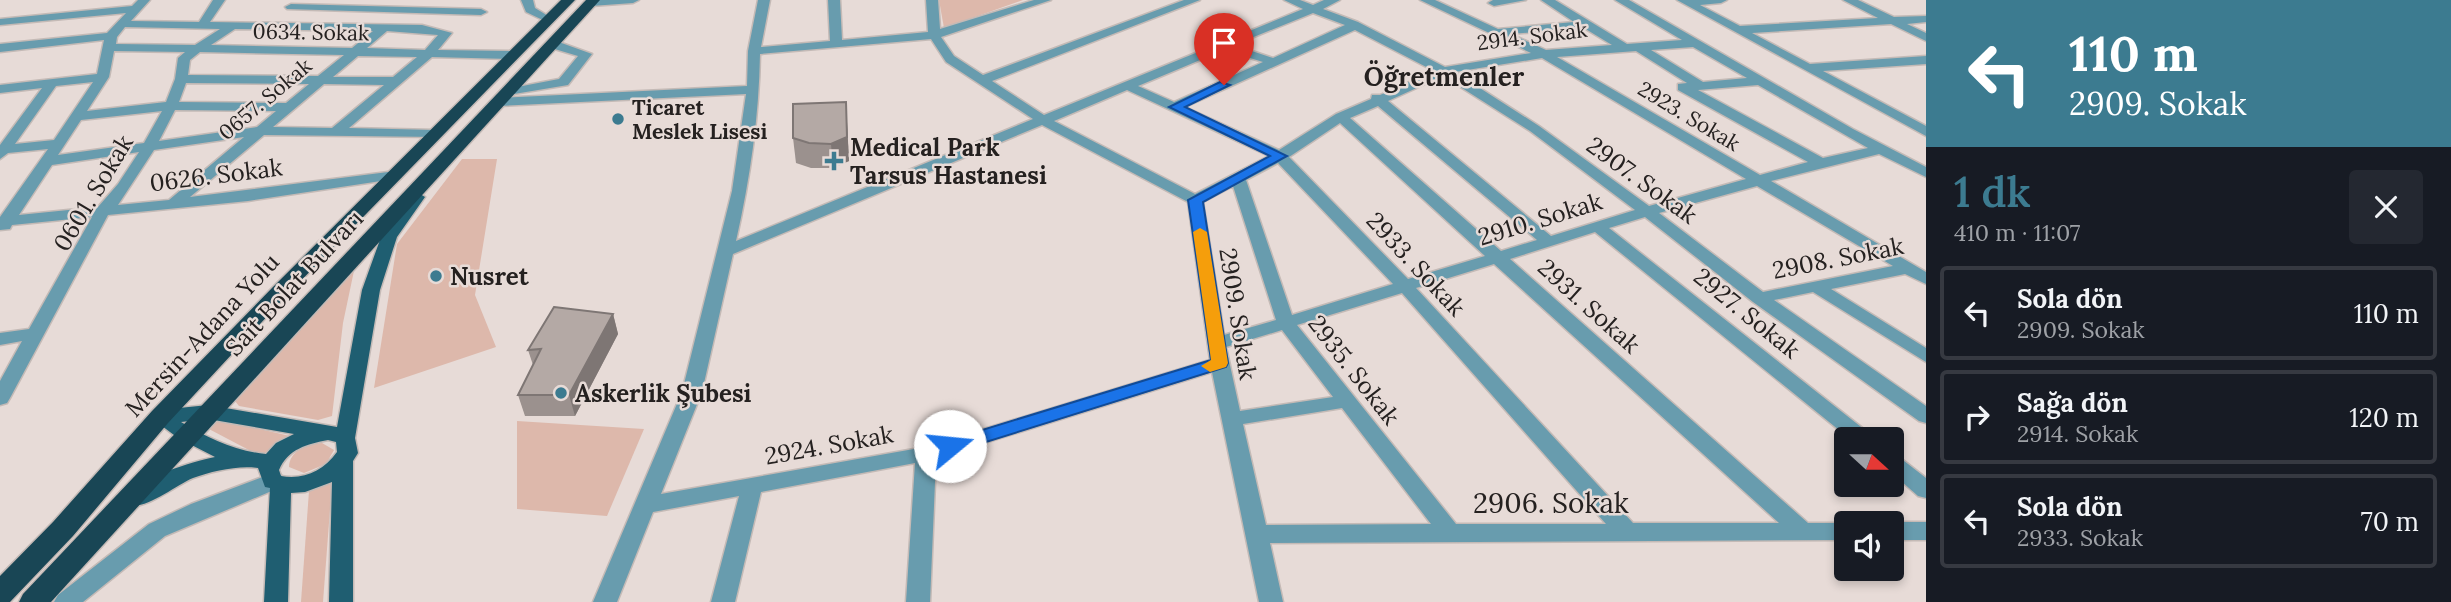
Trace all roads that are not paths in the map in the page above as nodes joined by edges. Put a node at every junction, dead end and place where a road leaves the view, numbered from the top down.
1 (65, 0) edge
2 (219, 0) edge
3 (527, 0) edge
4 (568, 0) edge
5 (633, 0) edge
6 (764, 0) edge
7 (834, 0) edge
8 (932, 0) edge
9 (1045, 0) edge
10 (1194, 0) edge
11 (1290, 0) edge
12 (1334, 0) edge
13 (1426, 0) edge
14 (1520, 0) edge
15 (1547, 0) edge
16 (1621, 0) edge
17 (1721, 0) edge
18 (1849, 0) edge
19 (592, 1) edge
20 (1684, 1) edge
21 (1494, 3) dead end
22 (293, 4) edge
23 (140, 5) edge
24 (1314, 8) junction
25 (481, 12) dead end
26 (44, 18) junction
27 (547, 19) junction
28 (1926, 19) edge
29 (1893, 21) junction
30 (0, 22) edge
31 (124, 24) junction
32 (1586, 24) junction
33 (202, 25) junction
34 (233, 25) junction
35 (279, 26) junction
36 (1353, 26) junction
37 (385, 27) junction
38 (1737, 30) junction
39 (1495, 32) junction
40 (934, 35) junction
41 (1926, 37) edge
42 (110, 42) junction
43 (1697, 43) junction
44 (552, 44) junction
45 (836, 44) junction
46 (15, 46) junction
47 (1224, 46) junction
48 (1629, 47) junction
49 (0, 48) edge
50 (195, 48) junction
51 (754, 51) junction
52 (353, 52) junction
53 (428, 54) junction
54 (1544, 54) junction
55 (513, 55) junction
56 (1926, 60) edge
57 (1274, 62) junction
58 (1805, 68) junction
59 (1447, 70) junction
60 (103, 77) junction
61 (181, 79) junction
62 (320, 80) junction
63 (982, 80) junction
64 (396, 81) junction
65 (1762, 81) junction
66 (52, 83) junction
67 (1128, 86) junction
68 (1701, 86) junction
69 (0, 89) edge
70 (753, 90) junction
71 (503, 98) junction
72 (1377, 99) junction
73 (168, 106) junction
74 (288, 107) junction
75 (1175, 107) junction
76 (78, 116) junction
77 (1341, 117) junction
78 (1044, 121) junction
79 (260, 131) junction
80 (1926, 132) edge
81 (335, 133) junction
82 (435, 134) junction
83 (60, 144) junction
84 (149, 147) junction
85 (1882, 149) junction
86 (1, 152) edge
87 (1280, 156) junction
88 (48, 161) junction
89 (1821, 163) junction
90 (1926, 173) edge
91 (432, 174) junction
92 (396, 175) junction
93 (1238, 179) junction
94 (1759, 182) junction
95 (1195, 200) junction
96 (173, 204) junction
97 (103, 211) junction
98 (1648, 211) junction
99 (3, 225) edge
100 (1598, 227) junction
101 (1549, 242) junction
102 (728, 250) junction
103 (1498, 257) junction
104 (1926, 266) edge
105 (1906, 268) junction
106 (1926, 279) edge
107 (1405, 286) junction
108 (1815, 286) junction
109 (1759, 298) junction
110 (1286, 323) junction
111 (37, 333) junction
112 (0, 339) edge
113 (1218, 354) junction
114 (1926, 356) edge
115 (0, 398) edge
116 (1348, 401) junction
117 (208, 412) junction
118 (160, 416) junction
119 (1926, 416) edge
120 (1232, 419) junction
121 (1848, 427) edge
122 (187, 436) junction
123 (335, 436) junction
124 (926, 454) junction
125 (245, 461) junction
126 (343, 462) junction
127 (1904, 472) edge
128 (275, 476) junction
129 (752, 486) junction
130 (1926, 490) edge
131 (645, 505) junction
132 (117, 512) junction
133 (63, 529) junction
134 (1803, 531) junction
135 (1834, 531) edge
136 (1904, 531) edge
137 (1926, 531) edge
138 (1450, 533) junction
139 (1627, 533) junction
140 (1256, 534) junction
141 (0, 580) edge
142 (0, 594) edge
143 (33, 602) edge
144 (66, 602) edge
145 (276, 602) edge
146 (341, 602) edge
147 (605, 602) edge
148 (723, 602) edge
149 (918, 602) edge
150 (1271, 602) edge

1 - 26 street
2 - 33 street
3 - 27 street
4 - 27 highway, Mersin-Adana Yolu
5 - 19 street
6 - 51 street
7 - 45 street
8 - 40 street
9 - 40 street
10 - 63 street
11 - 24 street, 2907. Sokak
12 - 24 street
13 - 39 street, 2923. Sokak
14 - 21 street
15 - 32 street
16 - 43 street
17 - 20 street
18 - 29 street
19 - 44 highway, Sait Bolat Bulvarı
20 - 38 street
22 - 25 street
22 - 35 street
23 - 26 street
23 - 31 street
24 - 36 street, 2907. Sokak
24 - 47 street
26 - 30 street
26 - 46 street
27 - 55 highway, Mersin-Adana Yolu
28 - 29 street
29 - 38 street
29 - 41 street
31 - 33 street
31 - 42 street
32 - 39 street
32 - 48 street
33 - 34 street
34 - 35 street
34 - 50 street
35 - 37 street
36 - 57 street
36 - 59 street, 2907. Sokak
37 - 52 street, 0657. Sokak
37 - 53 street
38 - 58 street
39 - 54 street, 2923. Sokak
40 - 45 street
40 - 63 street
42 - 46 street, 0634. Sokak
42 - 50 street, 0634. Sokak
42 - 60 street
43 - 48 street, 2914. Sokak
43 - 65 street
44 - 71 highway, Sait Bolat Bulvarı
44 - 71 street
45 - 51 street
46 - 49 street, 0634. Sokak
47 - 57 street
47 - 67 street
48 - 54 street, 2914. Sokak
48 - 68 street
50 - 52 street, 0634. Sokak
50 - 61 street, 0601. Sokak
51 - 70 street
52 - 53 street, 0634. Sokak
52 - 62 street, 0657. Sokak
53 - 55 street, 0634. Sokak
53 - 64 street
54 - 59 street, 2914. Sokak
54 - 94 street, 2923. Sokak
55 - 82 highway, Mersin-Adana Yolu
56 - 58 street
57 - 75 street
58 - 80 street
59 - 72 street, 2914. Sokak
59 - 98 street, 2907. Sokak
60 - 66 street
60 - 76 street
61 - 62 street
61 - 73 street, 0601. Sokak
62 - 64 street
62 - 74 street, 0657. Sokak
63 - 78 street
64 - 81 street
65 - 68 street
65 - 85 street
66 - 69 street
66 - 86 street
67 - 75 street, 2933. Sokak
67 - 78 street
68 - 89 street
70 - 71 street
70 - 102 street
71 - 91 highway, Sait Bolat Bulvarı
72 - 77 street, 2914. Sokak
72 - 101 street
73 - 74 street
73 - 76 street
73 - 84 street, 0601. Sokak
74 - 79 street, 0657. Sokak
75 - 87 street, 2933. Sokak
76 - 83 street
77 - 87 street, 2914. Sokak
77 - 103 street, 2931. Sokak
78 - 95 street
78 - 102 street
79 - 81 street
79 - 84 street
79 - 96 street, 0657. Sokak
81 - 82 street
82 - 92 highway, Mersin-Adana Yolu
83 - 86 street
83 - 88 street
84 - 88 street
84 - 97 street, 0601. Sokak
85 - 89 street, 2910. Sokak
85 - 90 street
87 - 93 street, 2914. Sokak
87 - 107 street, 2933. Sokak
88 - 99 street
89 - 94 street, 2910. Sokak
91 - 117 highway, Sait Bolat Bulvarı
91 - 123 main road
92 - 96 street, 0626. Sokak
92 - 118 highway, Mersin-Adana Yolu
93 - 95 street, 2914. Sokak
93 - 110 street, 2935. Sokak
94 - 98 street, 2910. Sokak
94 - 105 street, 2923. Sokak
95 - 113 street, 2909. Sokak
96 - 97 street, 0626. Sokak
97 - 99 street, 0626. Sokak
97 - 111 street, 0601. Sokak
98 - 100 street, 2910. Sokak
98 - 109 street, 2907. Sokak
100 - 101 street, 2910. Sokak
100 - 121 street, 2927. Sokak
101 - 103 street, 2910. Sokak
102 - 131 street
103 - 107 street, 2910. Sokak
103 - 134 street, 2931. Sokak
104 - 105 street, 2908. Sokak
105 - 106 street, 2923. Sokak
105 - 108 street, 2908. Sokak
107 - 110 street, 2910. Sokak
107 - 139 street, 2933. Sokak
108 - 109 street, 2908. Sokak
108 - 114 street
109 - 119 street, 2907. Sokak
110 - 113 street, 2910. Sokak
110 - 116 street, 2935. Sokak
111 - 112 street
111 - 115 street, 0601. Sokak
113 - 120 street, 2909. Sokak
113 - 124 street, 2924. Sokak
116 - 120 street
116 - 138 street, 2935. Sokak
117 - 118 main road
117 - 122 highway, Sait Bolat Bulvarı
117 - 123 main road
118 - 122 main road
118 - 133 highway, Mersin-Adana Yolu
120 - 140 street, 2909. Sokak
122 - 125 main road
122 - 132 highway, Sait Bolat Bulvarı
123 - 126 main road
123 - 128 main road
124 - 129 street, 2924. Sokak
124 - 149 street
125 - 128 main road
125 - 132 main road
126 - 128 main road
126 - 146 main road
127 - 130 street
128 - 144 street
128 - 145 main road
129 - 131 street, 2924. Sokak
129 - 148 street
131 - 147 street
132 - 143 highway, Sait Bolat Bulvarı
133 - 141 street
133 - 142 highway, Mersin-Adana Yolu
134 - 135 street, 2906. Sokak
134 - 139 street, 2906. Sokak
136 - 137 street
138 - 139 street, 2906. Sokak
138 - 140 street, 2906. Sokak
140 - 150 street, 2909. Sokak

